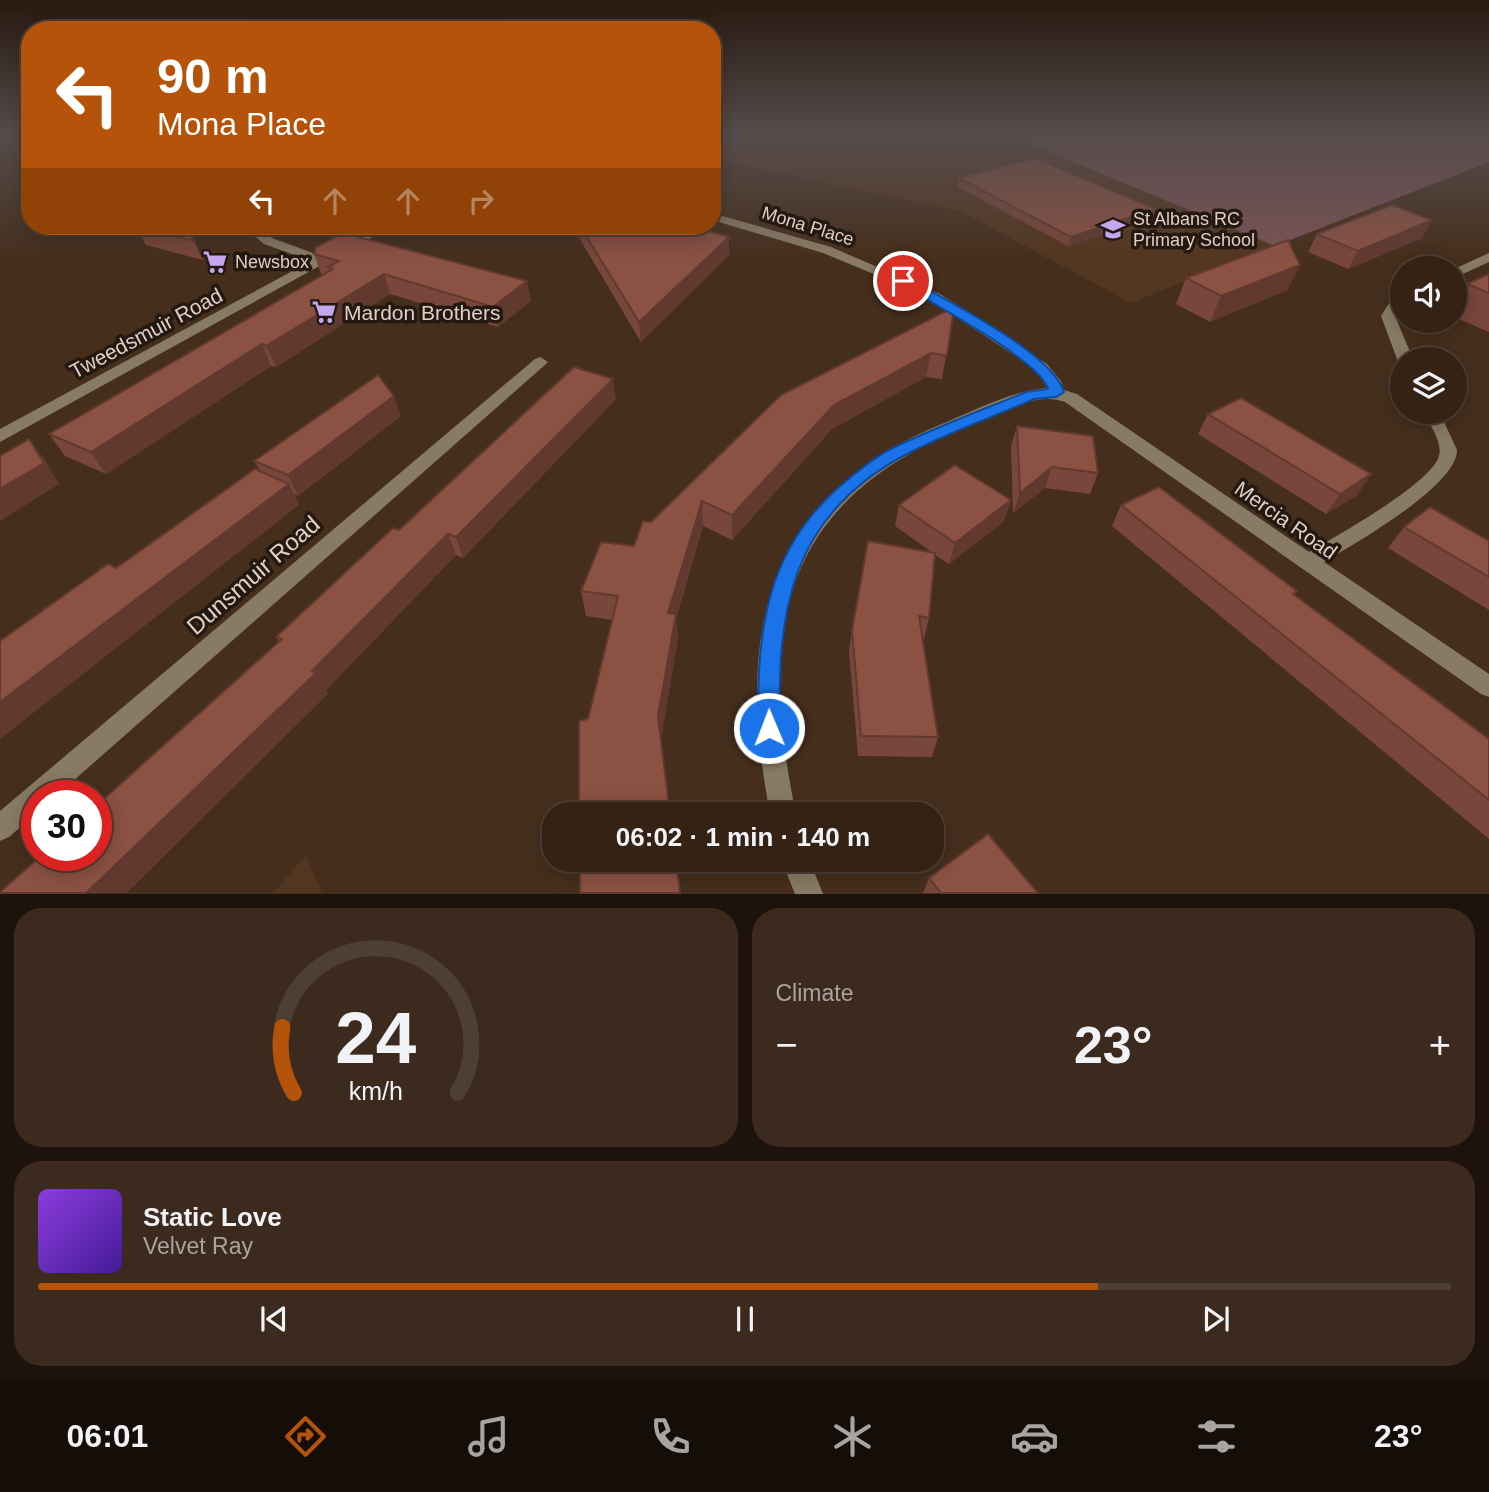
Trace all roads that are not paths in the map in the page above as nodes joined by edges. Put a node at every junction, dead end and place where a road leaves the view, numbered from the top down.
1 (721, 220) edge
2 (260, 235) edge
3 (370, 235) edge
4 (1489, 257) edge
5 (322, 261) junction
6 (1467, 268) edge
7 (540, 362) dead end
8 (1056, 392) junction
9 (1438, 424) edge
10 (0, 436) edge
11 (1308, 562) junction
12 (1489, 687) edge
13 (781, 802) edge
14 (0, 828) edge
15 (800, 872) edge
16 (809, 894) edge

1 - 8 street, Mona Place
2 - 5 street
3 - 5 street, Tweedsmuir Road
4 - 6 street
5 - 10 street, Tweedsmuir Road
7 - 14 street, Dunsmuir Road
8 - 11 street, Mercia Road
8 - 13 street
9 - 11 street
11 - 12 street, Mercia Road
15 - 16 street

